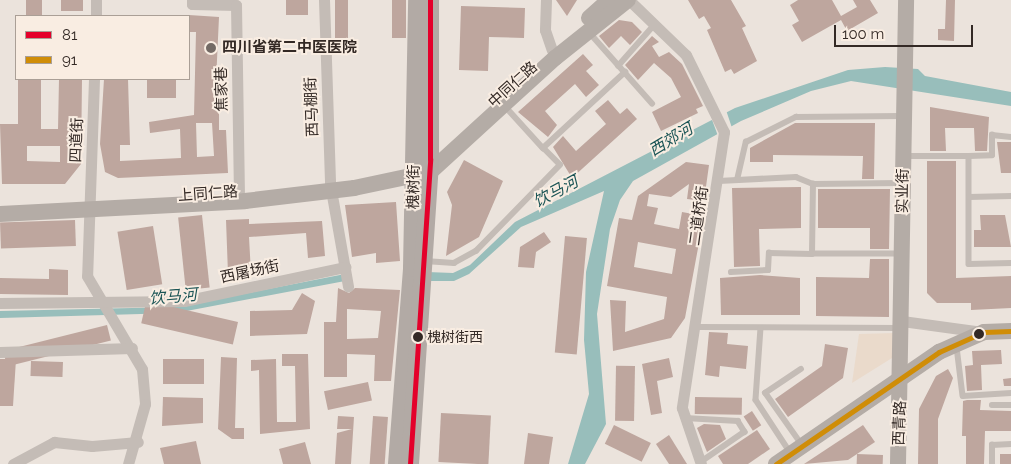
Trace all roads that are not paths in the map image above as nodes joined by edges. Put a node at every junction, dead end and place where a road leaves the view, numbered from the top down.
1 (96, 0) edge
2 (192, 0) edge
3 (324, 0) edge
4 (418, 0) edge
5 (430, 0) edge
6 (546, 0) edge
7 (609, 0) edge
8 (629, 0) edge
9 (906, 0) edge
10 (236, 2) edge
11 (96, 15) edge
12 (655, 24) junction
13 (588, 32) junction
14 (552, 50) junction
15 (618, 66) junction
16 (625, 72) junction
17 (94, 80) edge
18 (652, 103) dead end
19 (504, 104) junction
20 (905, 108) junction
21 (1011, 137) edge
22 (543, 148) junction
23 (904, 156) junction
24 (970, 156) junction
25 (422, 168) junction
26 (719, 180) junction
27 (737, 180) junction
28 (904, 183) junction
29 (813, 184) junction
30 (330, 187) junction
31 (239, 192) junction
32 (1011, 196) edge
33 (969, 197) junction
34 (0, 205) edge
35 (90, 205) junction
36 (0, 214) edge
37 (812, 254) junction
38 (902, 254) junction
39 (425, 261) junction
40 (1011, 263) edge
41 (345, 267) junction
42 (731, 272) dead end
43 (348, 286) dead end
44 (0, 303) edge
45 (102, 304) junction
46 (902, 325) junction
47 (698, 328) junction
48 (761, 328) junction
49 (1011, 331) edge
50 (984, 332) junction
51 (956, 343) junction
52 (132, 348) junction
53 (0, 352) edge
54 (801, 369) dead end
55 (901, 382) junction
56 (1011, 393) edge
57 (1011, 405) edge
58 (992, 406) dead end
59 (685, 418) junction
60 (138, 442) junction
61 (1011, 444) edge
62 (796, 449) junction
63 (13, 464) edge
64 (128, 464) edge
65 (397, 464) edge
66 (410, 464) edge
67 (701, 464) edge
68 (776, 464) edge
69 (898, 464) edge
70 (992, 464) edge

1 - 11 street
2 - 10 street, 焦家巷
3 - 30 street, 西马棚街
4 - 25 main road, 槐树街
5 - 25 main road, 槐树街
6 - 14 street
7 - 14 street, 中同仁路
8 - 12 street, 二道桥街
8 - 13 street
9 - 20 street, 实业街
10 - 31 street, 焦家巷
12 - 15 lane
12 - 26 street, 二道桥街
13 - 15 lane
13 - 19 street
14 - 25 street, 中同仁路
15 - 16 lane
16 - 18 lane
16 - 22 lane
17 - 35 street, 四道街
19 - 22 lane
19 - 25 street
20 - 23 street, 实业街
20 - 27 lane
21 - 24 lane
22 - 39 lane
23 - 24 lane
23 - 28 street, 实业街
24 - 33 lane
25 - 30 street, 上同仁路
25 - 39 main road, 槐树街
25 - 65 main road, 槐树街
26 - 27 lane
26 - 47 street, 二道桥街
27 - 29 lane
28 - 29 lane
28 - 38 street, 实业街
29 - 37 lane
30 - 31 street, 上同仁路
30 - 35 street
30 - 41 street
31 - 35 street, 上同仁路
32 - 33 lane
33 - 40 lane
34 - 35 street, 上同仁路
35 - 36 street
35 - 45 street, 四道街
37 - 38 lane
37 - 42 lane
38 - 46 street, 实业街
39 - 66 main road, 槐树街
41 - 43 street
41 - 45 street, 西屠场街
44 - 45 street, 西屠场街
45 - 52 street, 四道街
46 - 48 lane
46 - 50 street
46 - 55 street, 实业街
47 - 48 lane
47 - 59 street, 二道桥街
48 - 62 lane
49 - 50 street
50 - 51 street
51 - 55 street
51 - 56 lane
52 - 53 street
52 - 60 street, 四道街
54 - 62 lane
55 - 62 street
55 - 69 street, 西青路
57 - 58 lane
59 - 67 street, 二道桥街
59 - 67 lane
60 - 63 street
60 - 64 street, 四道街
61 - 70 lane
62 - 68 street

